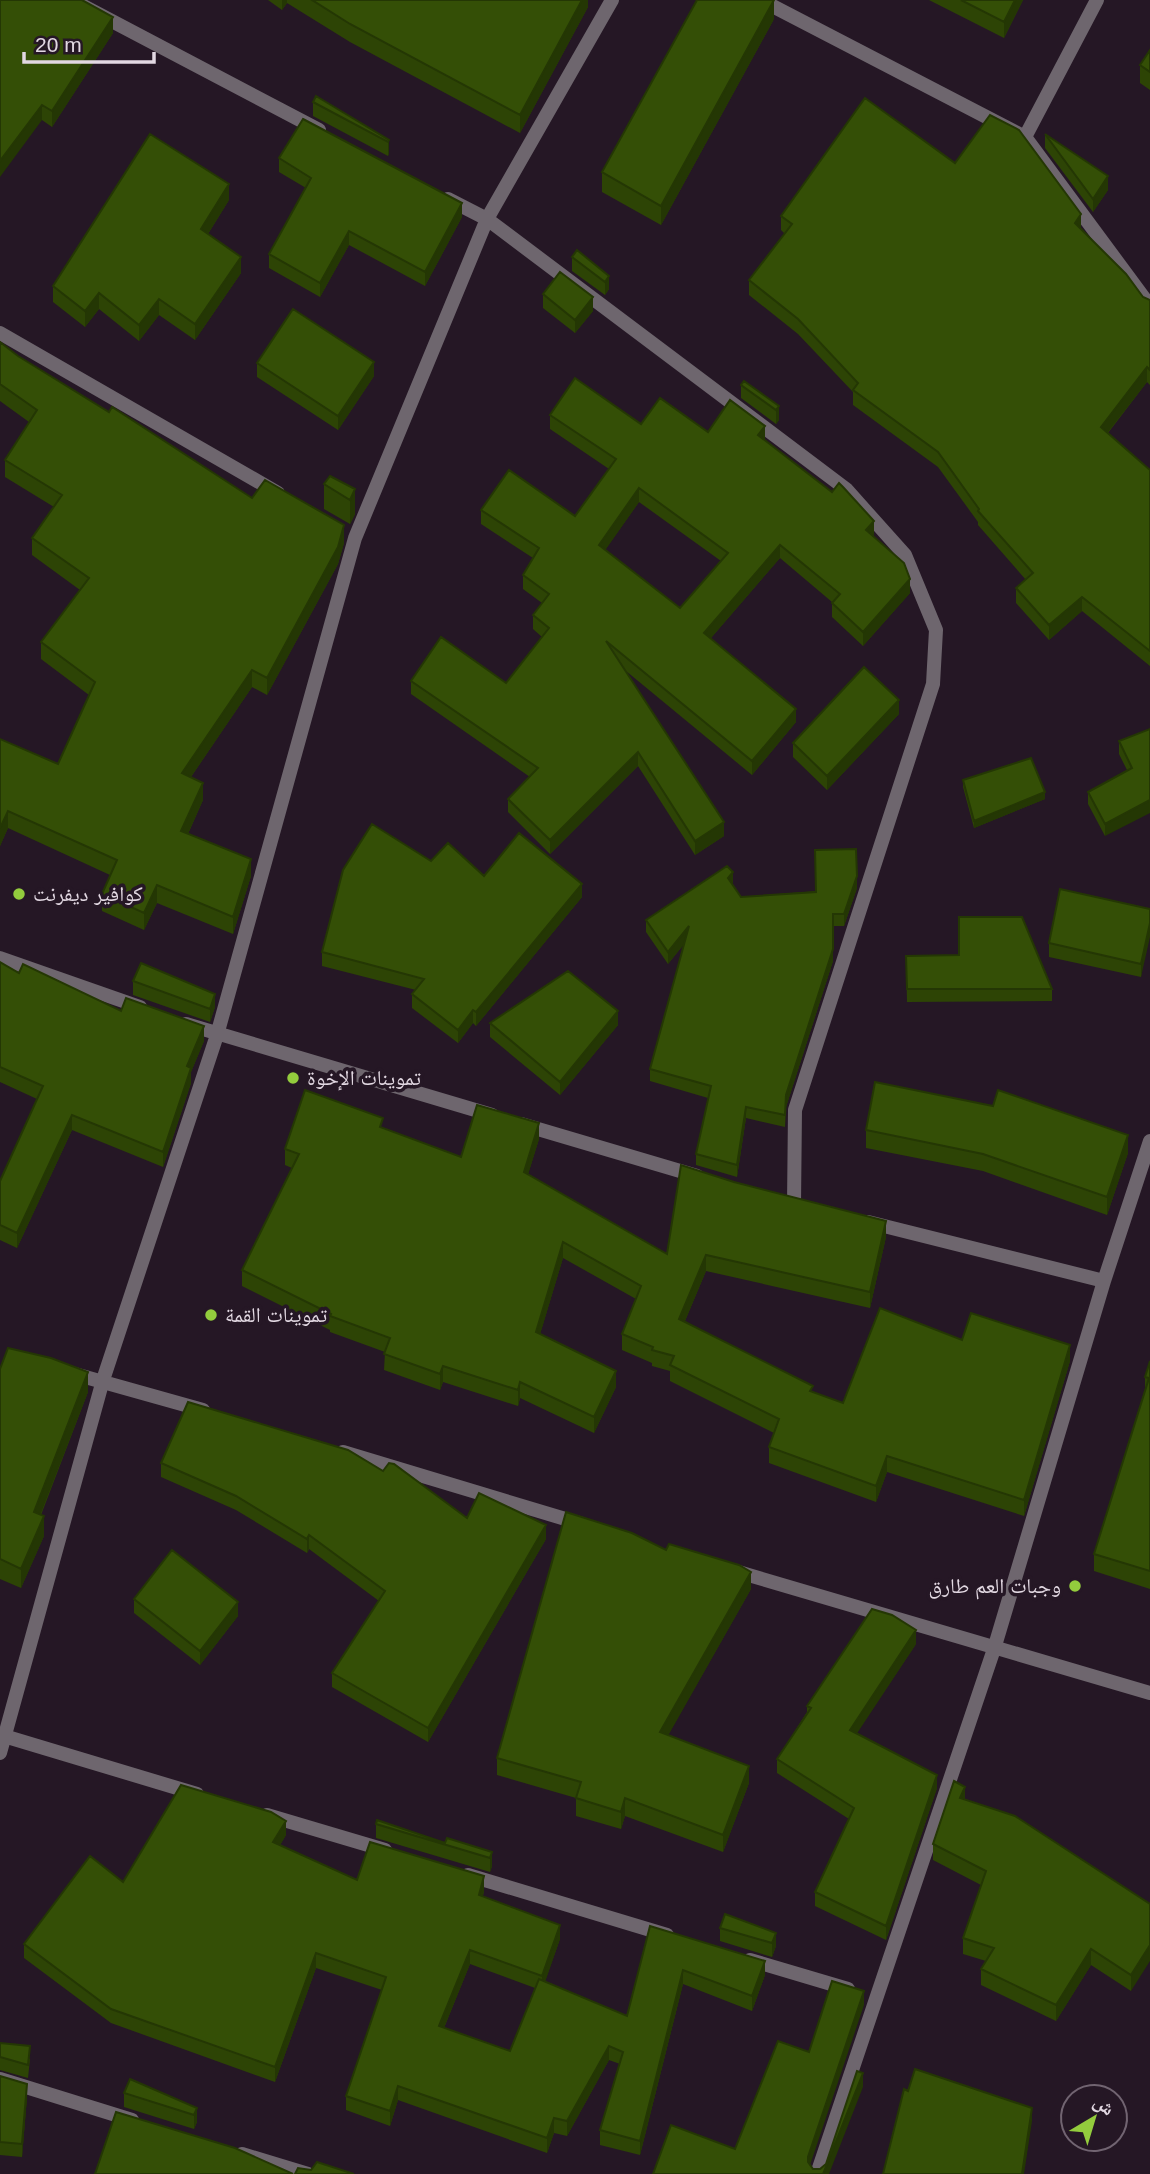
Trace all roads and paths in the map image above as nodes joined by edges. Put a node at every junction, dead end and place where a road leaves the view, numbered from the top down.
1 (72, 0) edge
2 (612, 0) edge
3 (761, 0) edge
4 (1097, 0) edge
5 (328, 135) edge
6 (1025, 137) junction
7 (438, 193) edge
8 (487, 219) junction
9 (1148, 301) edge
10 (0, 333) edge
11 (296, 504) edge
12 (0, 957) edge
13 (218, 1035) junction
14 (1150, 1141) edge
15 (713, 1181) edge
16 (794, 1204) edge
17 (848, 1217) edge
18 (1104, 1281) junction
19 (52, 1368) edge
20 (103, 1380) junction
21 (223, 1416) edge
22 (329, 1448) edge
23 (595, 1528) edge
24 (715, 1564) edge
25 (994, 1649) junction
26 (1150, 1693) edge
27 (4, 1735) junction
28 (0, 1753) edge
29 (205, 1796) edge
30 (259, 1812) edge
31 (393, 1853) edge
32 (460, 1873) edge
33 (688, 1941) edge
34 (741, 1957) edge
35 (875, 1998) junction
36 (0, 2079) edge
37 (147, 2125) edge
38 (228, 2149) edge
39 (308, 2174) edge
40 (817, 2174) edge

1 - 5 street
2 - 8 street
3 - 6 street
4 - 6 street
6 - 9 street
7 - 8 street
8 - 13 street
8 - 16 street
10 - 11 street
12 - 13 street
13 - 15 street
13 - 20 street
14 - 18 street
17 - 18 street
18 - 25 street
19 - 20 street
20 - 21 street
20 - 27 street
22 - 23 street
24 - 25 street
25 - 26 street
25 - 35 street
27 - 28 street
27 - 29 street
30 - 31 street
32 - 33 street
34 - 35 street
35 - 40 street
36 - 37 street
38 - 39 street

